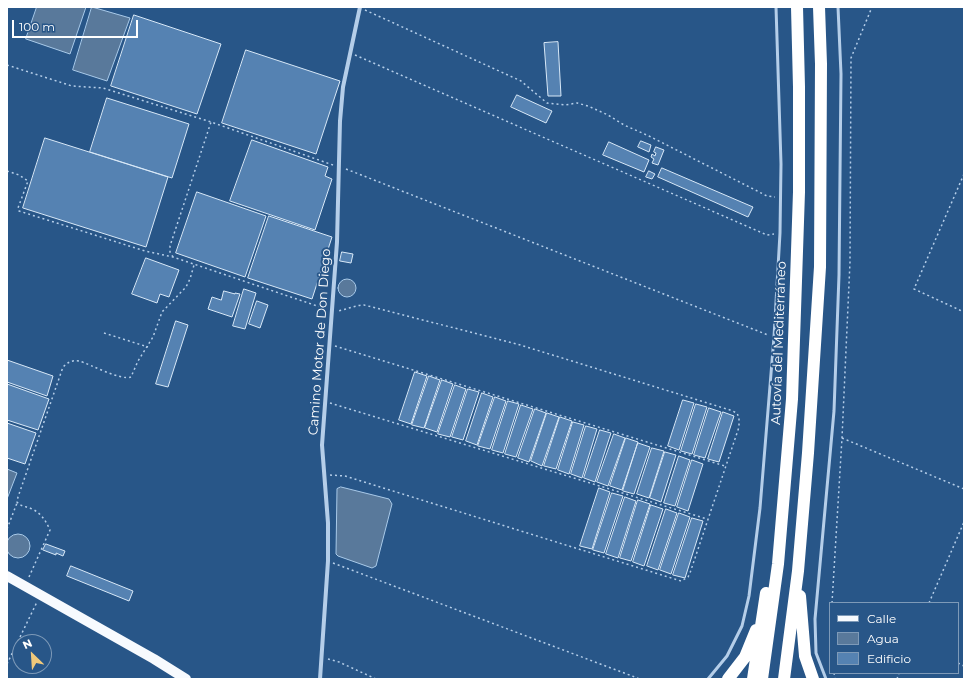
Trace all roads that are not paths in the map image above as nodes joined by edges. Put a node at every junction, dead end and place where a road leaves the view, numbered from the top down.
1 (360, 7) edge
2 (776, 7) edge
3 (797, 7) edge
4 (819, 7) edge
5 (838, 7) edge
6 (794, 317) junction
7 (798, 571) junction
8 (7, 576) edge
9 (763, 614) junction
10 (186, 679) edge
11 (320, 679) edge
12 (708, 679) edge
13 (728, 679) edge
14 (753, 679) edge
15 (762, 679) edge
16 (784, 679) edge
17 (813, 679) edge
18 (826, 679) edge

1 - 11 street, Camino Motor de Don Diego
2 - 12 lane
3 - 6 highway, Autovía del Mediterráneo
4 - 7 highway
5 - 18 lane
6 - 9 highway
6 - 15 highway, Autovía del Mediterráneo
7 - 16 highway
7 - 17 highway
8 - 10 main road
9 - 13 highway
9 - 14 highway

